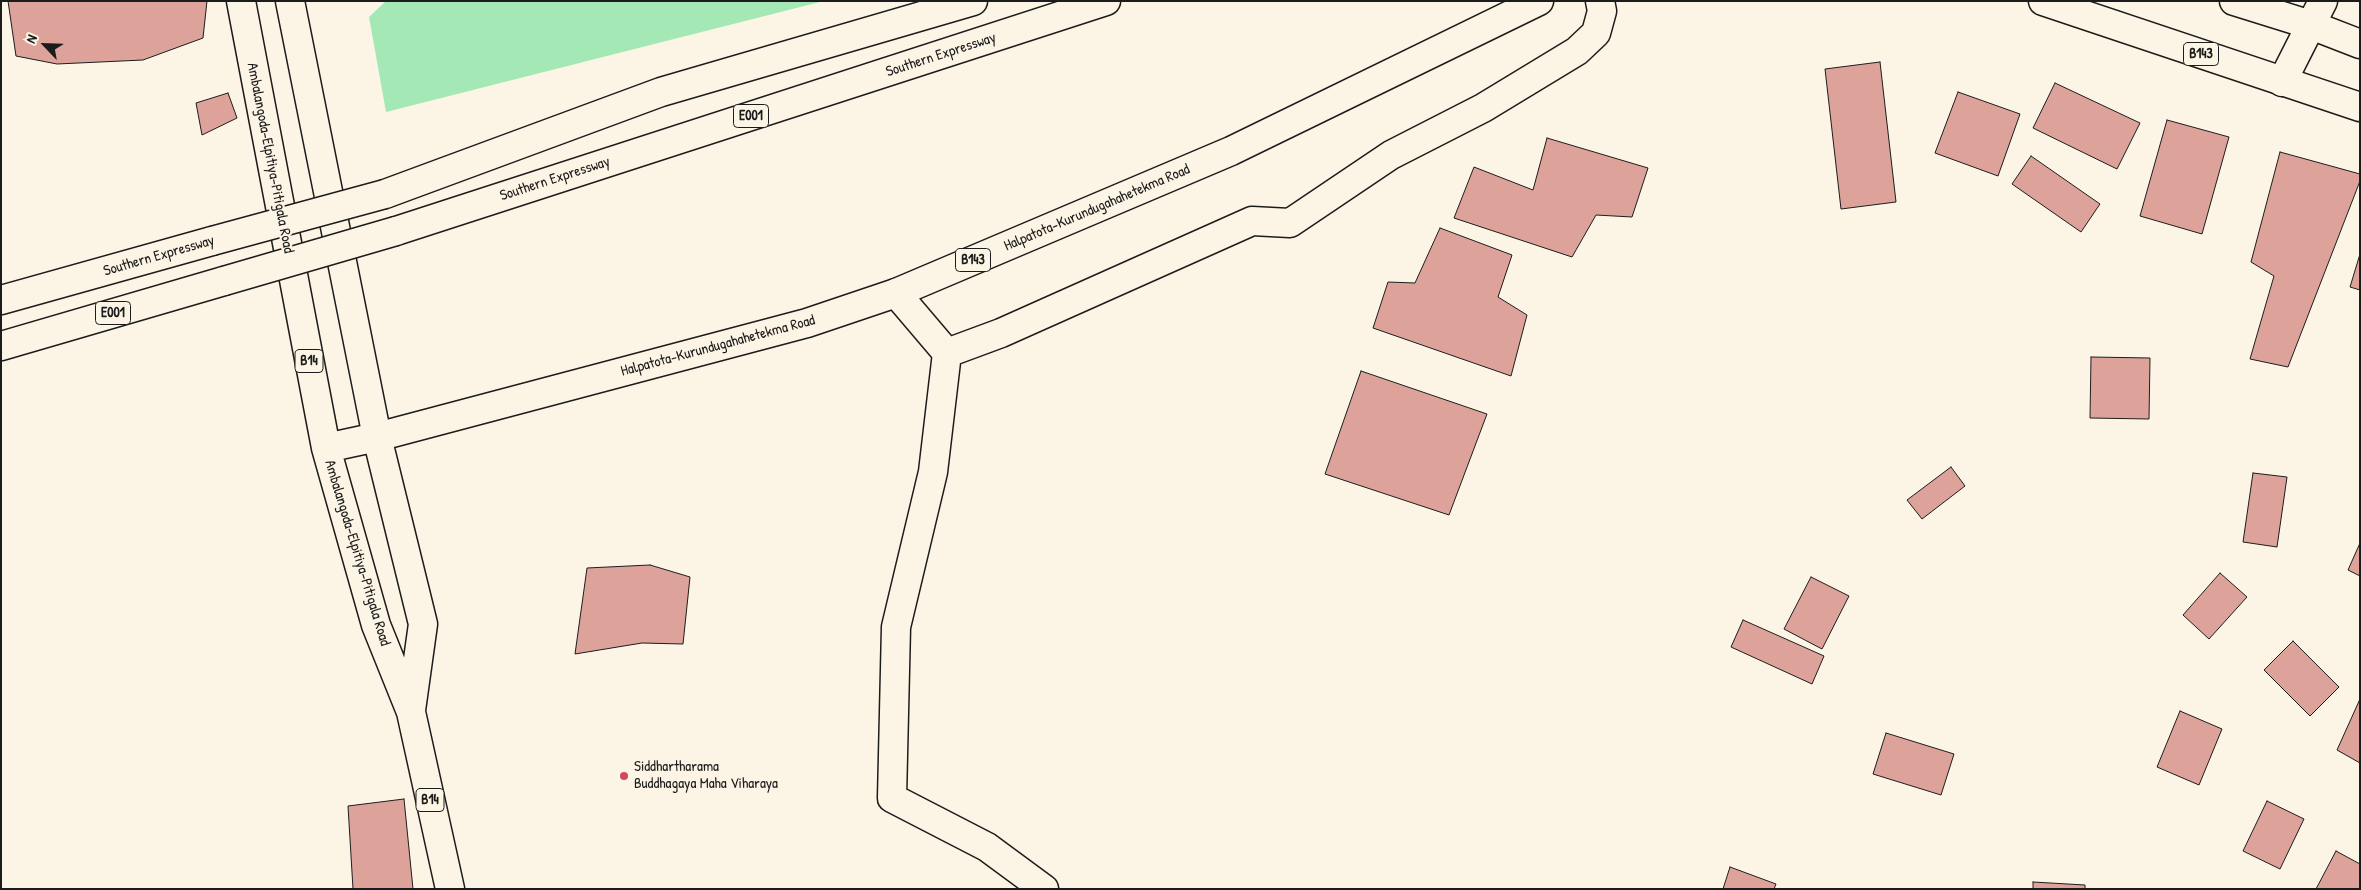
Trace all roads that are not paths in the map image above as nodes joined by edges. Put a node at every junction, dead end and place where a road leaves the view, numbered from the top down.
1 (240, 1) edge
2 (290, 1) edge
3 (973, 1) edge
4 (1106, 1) edge
5 (1539, 1) edge
6 (1600, 1) edge
7 (2042, 1) edge
8 (2234, 1) edge
9 (2317, 13) edge
10 (2360, 44) edge
11 (2282, 82) junction
12 (2360, 107) edge
13 (896, 293) junction
14 (1, 300) edge
15 (1, 346) edge
16 (947, 353) junction
17 (377, 438) junction
18 (326, 448) junction
19 (411, 712) junction
20 (450, 889) edge
21 (1044, 889) edge

1 - 18 main road, Ambalangoda-Elpitiya-Pitigala Road / B14
2 - 17 main road, B14
3 - 14 main road, Southern Expressway, bridge
4 - 15 main road, Southern Expressway / E001, bridge
5 - 13 main road, Halpatota-Kurundugahahetekma Road / B143
6 - 16 main road
7 - 11 main road, B143
8 - 9 main road
9 - 10 main road
9 - 11 main road
11 - 12 main road, B143
13 - 16 main road
13 - 17 main road, Halpatota-Kurundugahahetekma Road / B143
16 - 21 main road
17 - 18 main road, Halpatota-Kurundugahahetekma Road
17 - 19 main road, B14
18 - 19 main road, Ambalangoda-Elpitiya-Pitigala Road / B14
19 - 20 main road, B14

